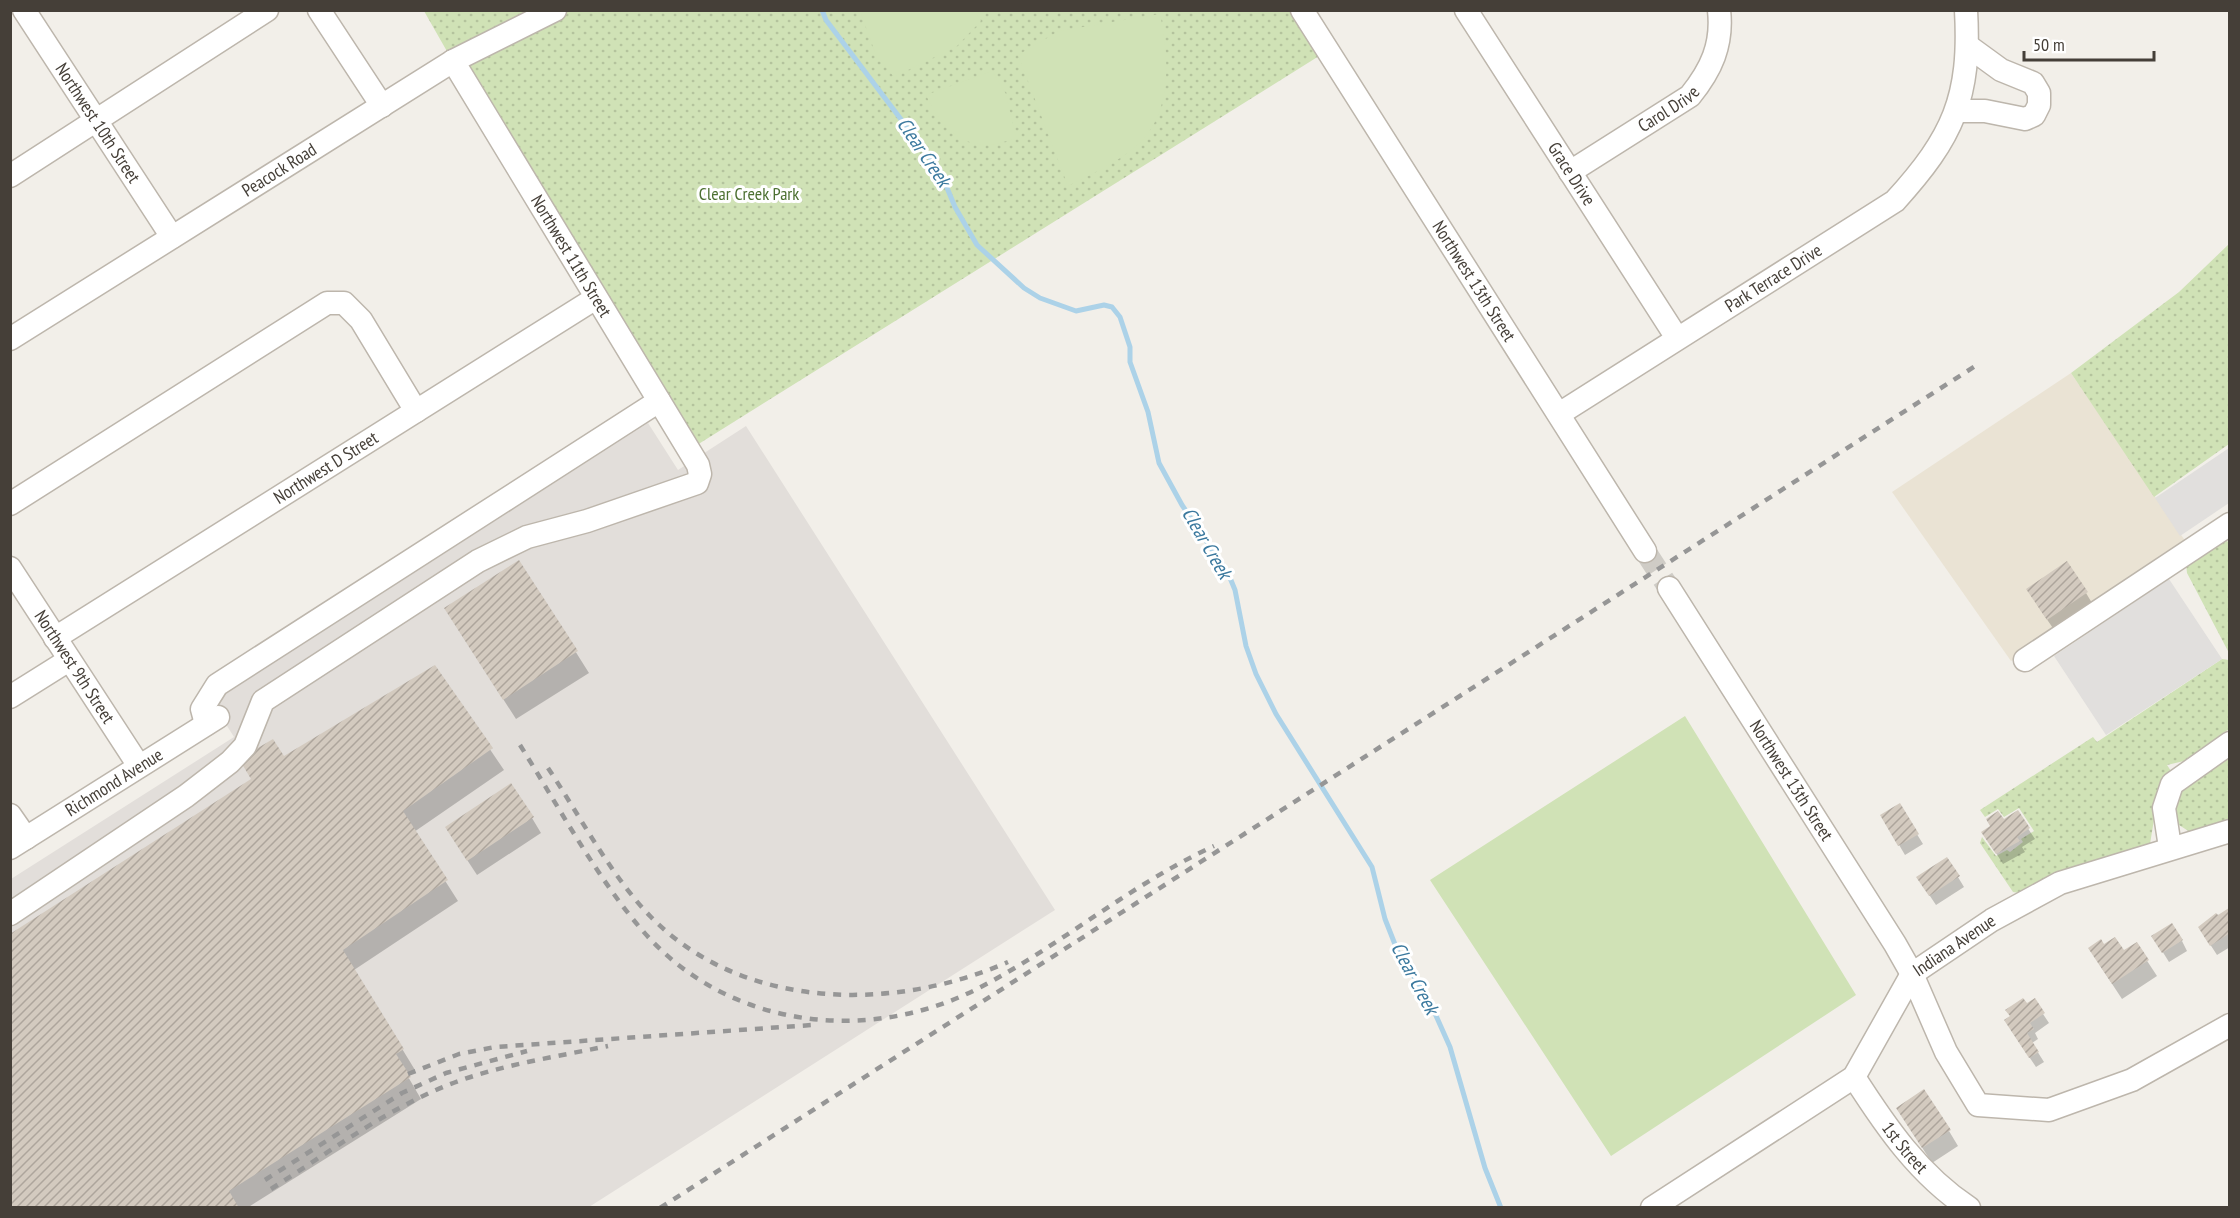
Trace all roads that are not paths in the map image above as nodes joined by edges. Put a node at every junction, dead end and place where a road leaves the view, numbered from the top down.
1 (267, 10) edge
2 (319, 10) edge
3 (555, 10) edge
4 (1302, 10) edge
5 (1466, 10) edge
6 (1719, 10) edge
7 (1966, 10) edge
8 (20, 16) edge
9 (1968, 46) junction
10 (453, 61) junction
11 (381, 106) junction
12 (1957, 111) junction
13 (96, 120) junction
14 (1569, 172) junction
15 (10, 176) edge
16 (172, 237) junction
17 (596, 298) junction
18 (1677, 338) junction
19 (10, 339) edge
20 (659, 401) junction
21 (416, 411) junction
22 (1558, 414) junction
23 (10, 504) edge
24 (2229, 524) edge
25 (1645, 551) tunnel mouth
26 (10, 568) edge
27 (1669, 588) tunnel mouth
28 (55, 638) junction
29 (69, 660) junction
30 (2025, 660) dead end
31 (10, 697) edge
32 (2229, 743) edge
33 (139, 766) junction
34 (10, 815) edge
35 (2229, 831) edge
36 (18, 843) edge
37 (2170, 848) junction
38 (10, 914) edge
39 (1912, 974) junction
40 (2229, 1025) edge
41 (1854, 1077) junction
42 (1652, 1208) edge
43 (1969, 1208) edge

1 - 13 street
2 - 11 street
3 - 10 street, Peacock Road
4 - 22 street, Northwest 13th Street
5 - 14 street, Grace Drive
6 - 14 street, Carol Drive
7 - 9 street, Park Terrace Drive
8 - 13 street, Northwest 10th Street
9 - 12 street, Park Terrace Drive
9 - 12 street
10 - 11 street, Peacock Road
10 - 17 street, Northwest 11th Street
11 - 16 street, Peacock Road
12 - 18 street, Park Terrace Drive
13 - 15 street
13 - 16 street, Northwest 10th Street
14 - 18 street, Grace Drive
16 - 19 street, Peacock Road
17 - 20 street, Northwest 11th Street
17 - 21 street, Northwest D Street
18 - 22 street, Park Terrace Drive
20 - 33 street, Richmond Avenue
20 - 38 street, Northwest 11th Street
21 - 23 street
21 - 28 street, Northwest D Street
22 - 25 street, Northwest 13th Street
24 - 30 street
26 - 28 street, Northwest 9th Street
27 - 39 street, Northwest 13th Street
28 - 29 street, Northwest 9th Street
29 - 31 street
29 - 33 street, Northwest 9th Street
32 - 37 street
33 - 36 street, Richmond Avenue
34 - 36 street
35 - 37 street, Indiana Avenue
37 - 39 street, Indiana Avenue
39 - 40 street, Northwest 13th Street
39 - 41 street, Indiana Avenue
41 - 42 street, Indiana Avenue
41 - 43 street, 1st Street

